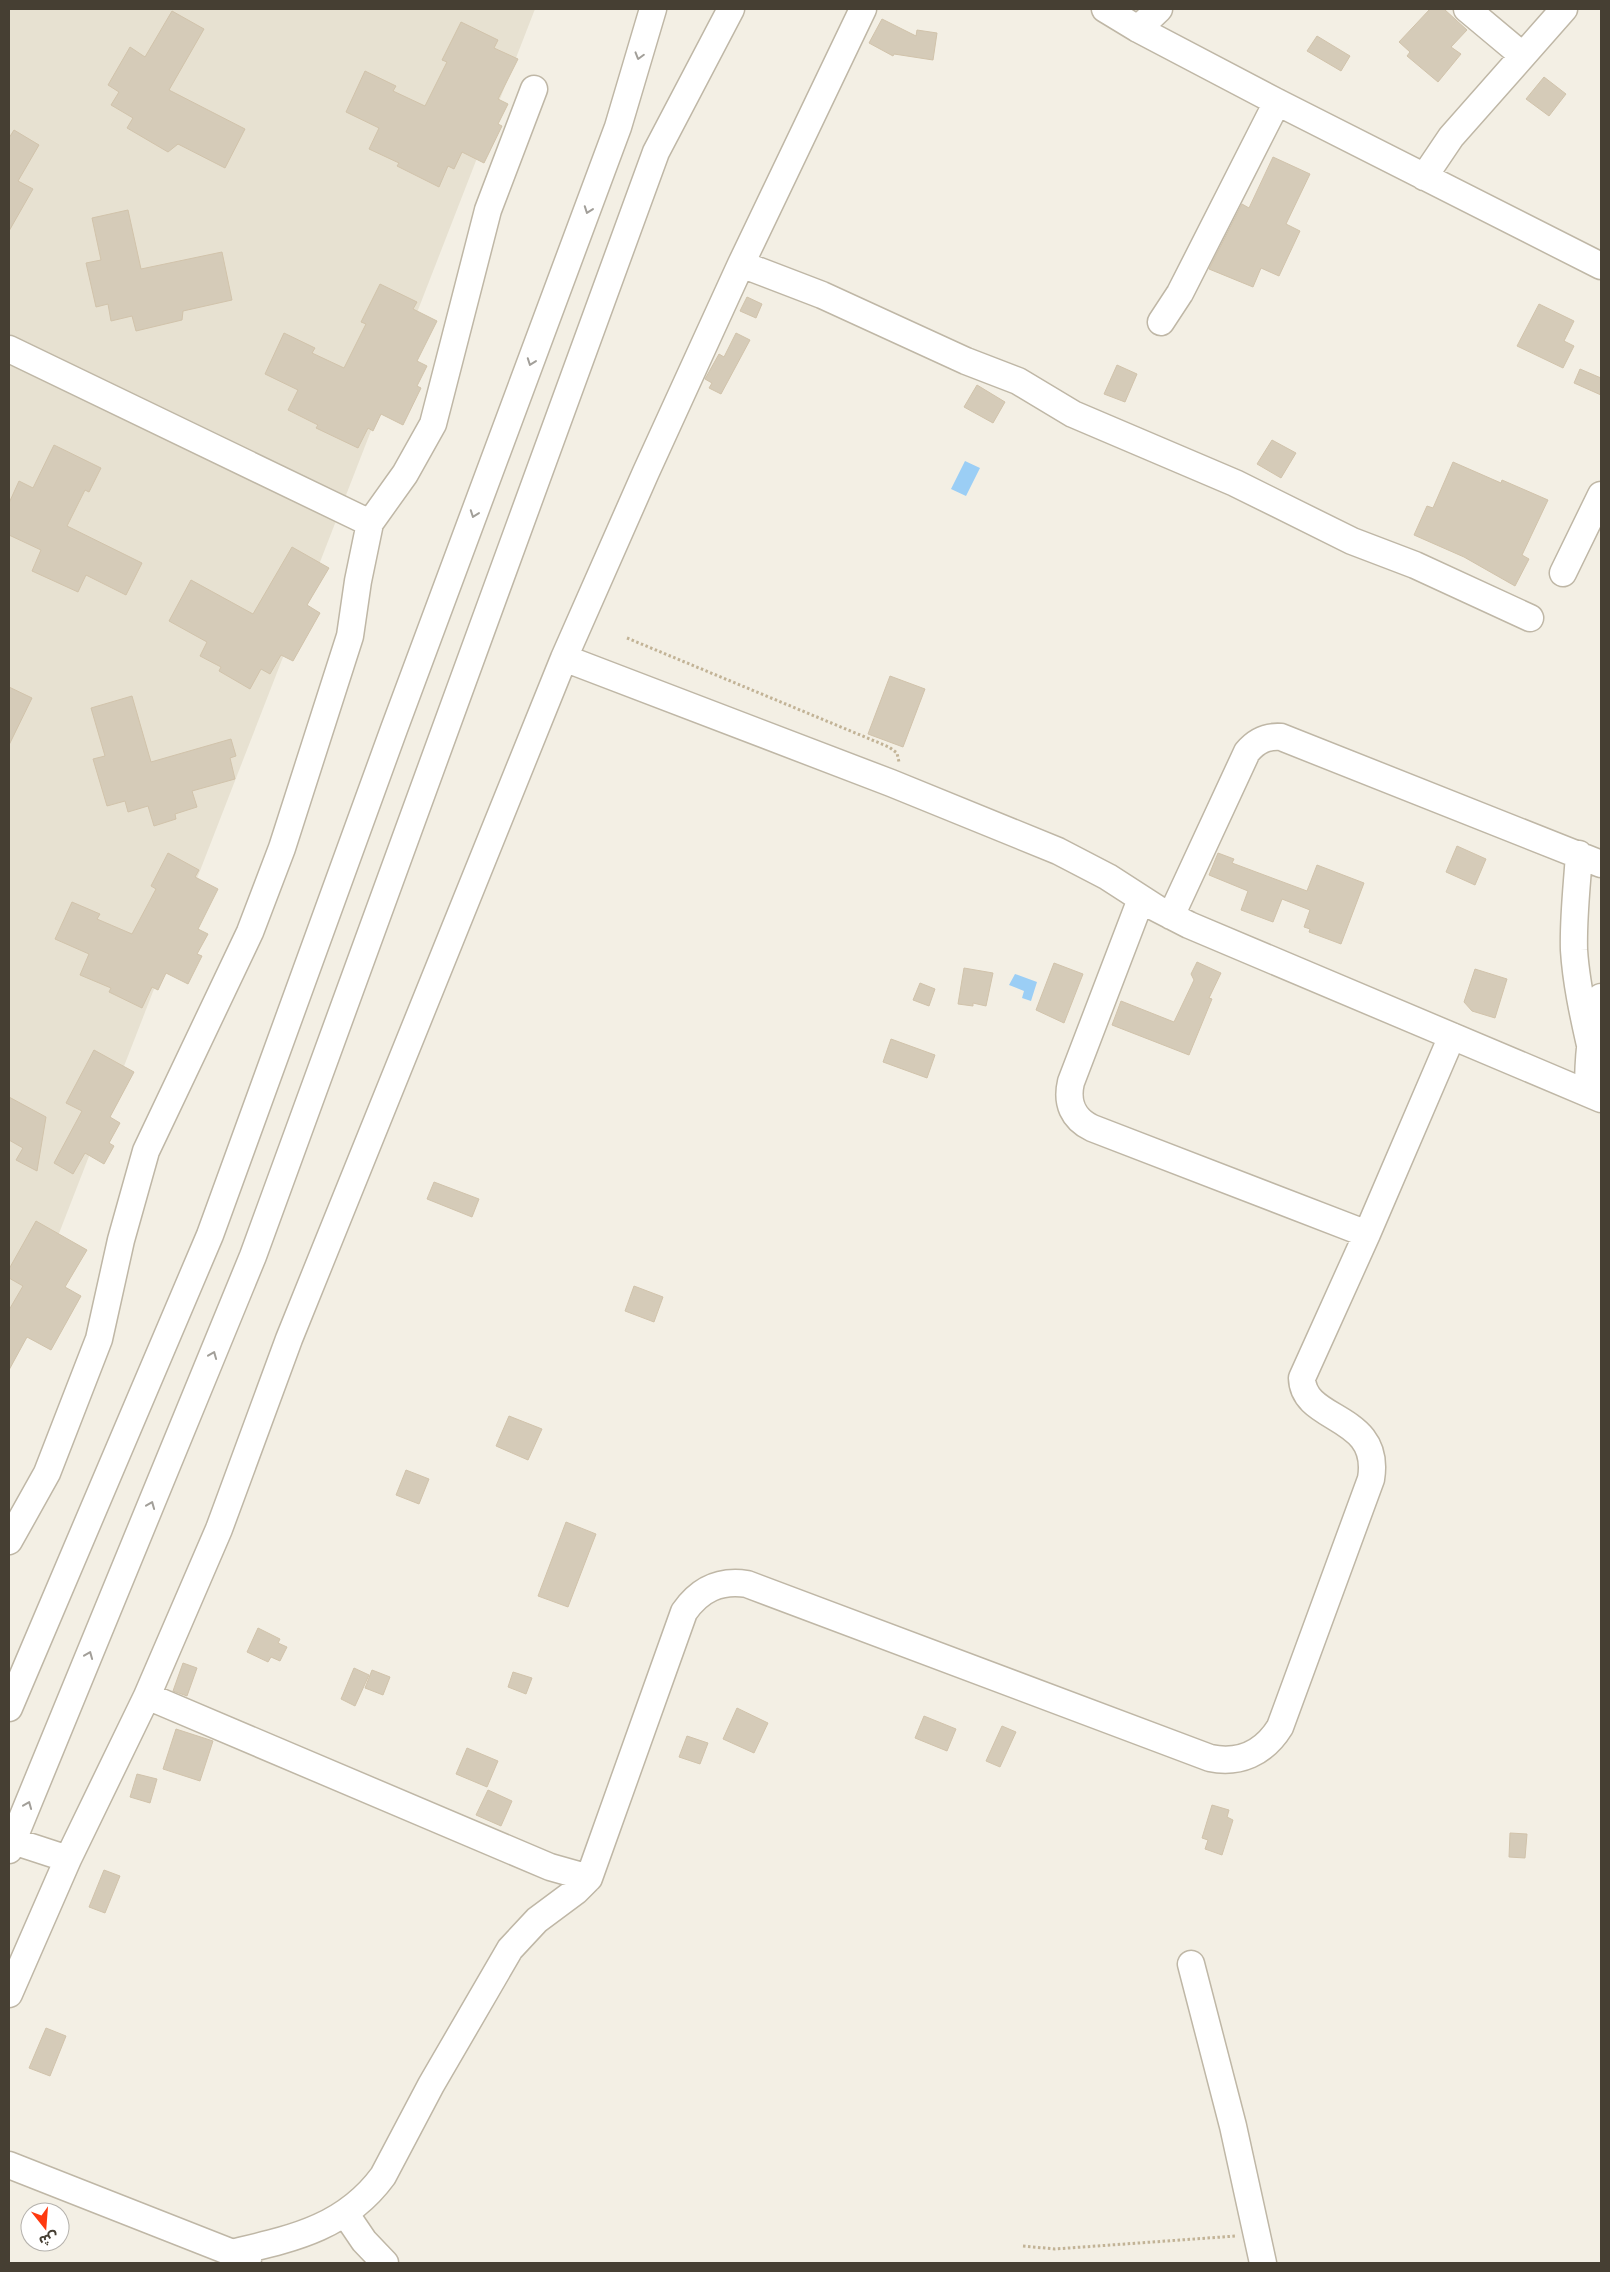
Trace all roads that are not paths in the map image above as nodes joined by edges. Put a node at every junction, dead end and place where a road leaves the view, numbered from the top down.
1 (653, 9) edge
2 (731, 9) edge
3 (863, 9) edge
4 (1105, 9) edge
5 (1159, 9) edge
6 (1467, 9) edge
7 (1564, 9) edge
8 (1138, 29) junction
9 (1522, 55) junction
10 (534, 89) dead end
11 (1277, 102) junction
12 (1424, 177) junction
13 (741, 264) junction
14 (1601, 266) edge
15 (1161, 322) dead end
16 (9, 349) edge
17 (1601, 495) edge
18 (370, 522) junction
19 (1563, 573) dead end
20 (1530, 618) dead end
21 (564, 658) junction
22 (1590, 859) edge
23 (1141, 899) junction
24 (1171, 916) junction
25 (1601, 997) edge
26 (1452, 1036) junction
27 (1590, 1045) junction
28 (1595, 1096) edge
29 (1367, 1234) junction
30 (9, 1541) edge
31 (147, 1696) junction
32 (9, 1708) edge
33 (11, 1846) edge
34 (68, 1859) junction
35 (589, 1878) junction
36 (1191, 1964) dead end
37 (9, 1994) edge
38 (9, 2165) edge
39 (345, 2213) junction
40 (231, 2253) junction
41 (258, 2263) edge
42 (385, 2263) edge
43 (1262, 2263) edge

1 -> 32 street
33 -> 2 street
3 - 13 street
4 - 8 street
5 - 8 street
6 - 9 street
7 - 9 street
8 - 11 street
9 - 12 street
10 - 18 street
11 - 12 street
11 - 15 street
12 - 14 street
13 - 20 street
13 - 21 street
16 - 18 street
17 - 19 street
18 - 30 street
21 - 23 street
21 - 31 street
22 - 24 street
22 - 27 street
23 - 24 street
23 - 29 street
24 - 26 street
25 - 27 street
26 - 28 street
26 - 29 street
27 - 28 street
29 - 35 street
31 - 34 street
31 - 35 street
33 - 34 street
34 - 37 street
35 - 39 street
36 - 43 street
38 - 40 street
39 - 40 street
39 - 42 street
40 - 41 street

